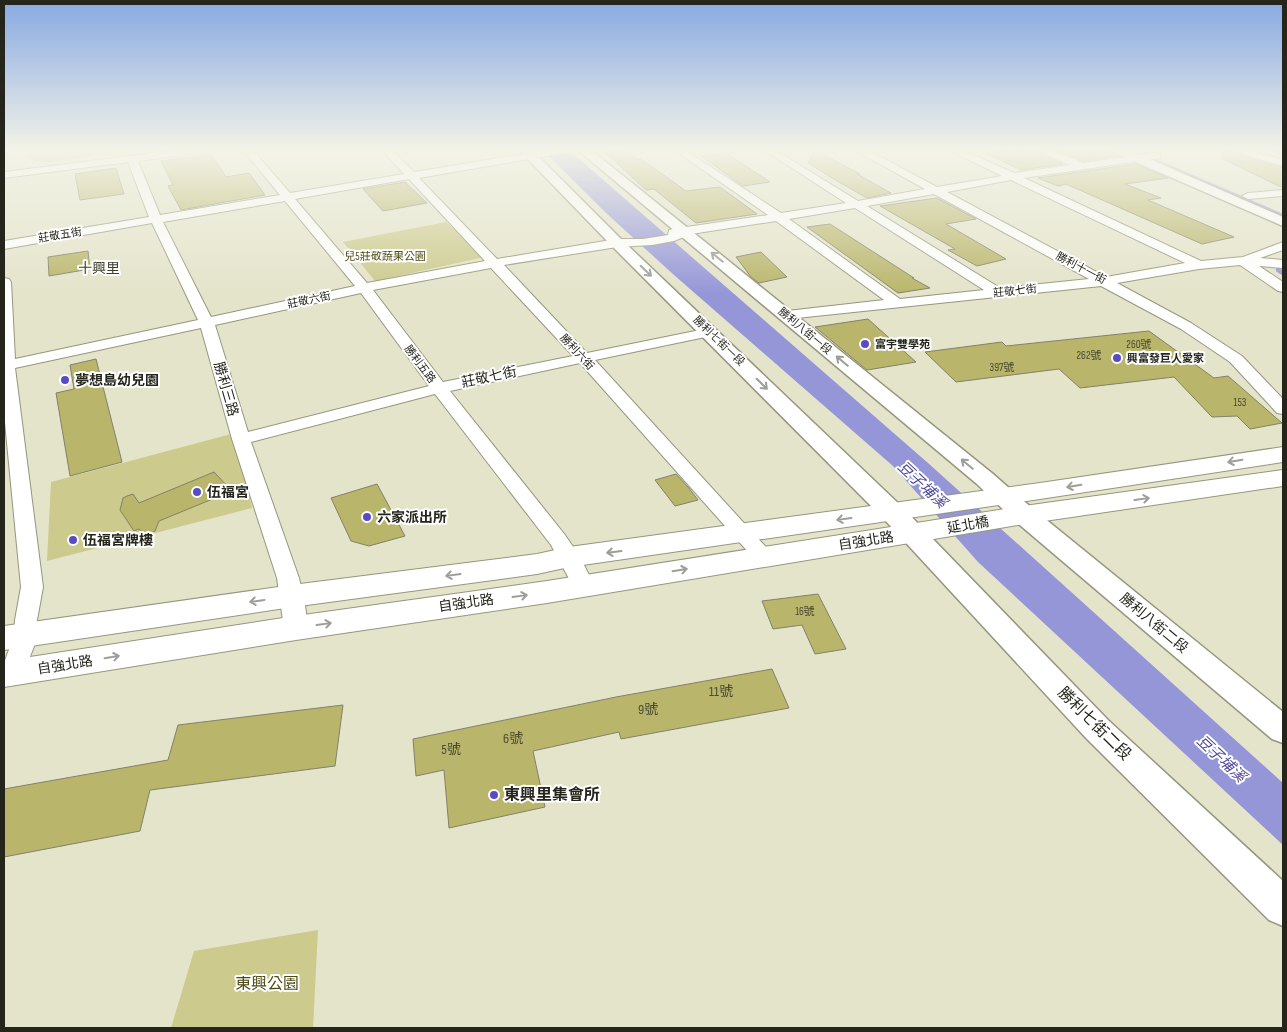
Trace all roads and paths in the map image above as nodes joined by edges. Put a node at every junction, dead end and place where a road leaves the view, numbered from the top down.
1 (148, 198) edge
2 (280, 198) edge
3 (288, 198) edge
4 (432, 198) edge
5 (579, 198) edge
6 (637, 198) edge
7 (750, 198) edge
8 (844, 198) edge
9 (895, 198) edge
10 (950, 198) edge
11 (1056, 198) edge
12 (1233, 198) edge
13 (1253, 198) edge
14 (855, 205) junction
15 (1283, 212) edge
16 (778, 217) junction
17 (156, 220) junction
18 (1283, 222) edge
19 (677, 234) junction
20 (628, 242) junction
21 (4, 245) edge
22 (1283, 246) edge
23 (1262, 253) junction
24 (1242, 261) junction
25 (495, 263) junction
26 (1283, 263) edge
27 (1199, 265) junction
28 (1106, 281) junction
29 (4, 282) edge
30 (364, 288) junction
31 (1283, 288) edge
32 (998, 293) junction
33 (897, 303) junction
34 (787, 315) junction
35 (207, 323) junction
36 (710, 332) junction
37 (583, 357) junction
38 (6, 365) edge
39 (438, 388) junction
40 (1283, 409) edge
41 (241, 438) junction
42 (1283, 454) edge
43 (1283, 478) edge
44 (1006, 507) junction
45 (910, 522) junction
46 (742, 533) junction
47 (570, 557) junction
48 (764, 557) junction
49 (583, 585) junction
50 (292, 596) junction
51 (296, 628) junction
52 (15, 637) edge
53 (8, 673) edge
54 (1282, 728) edge
55 (1283, 907) edge

1 - 17 street, 勝利三路
2 - 17 street, 莊敬五街
3 - 30 street, 勝利五路
4 - 25 street, 勝利六街
5 - 20 street, 勝利七街一段
6 - 19 street, 勝利八街一段
7 - 16 street
8 - 14 street
9 - 14 street
10 - 28 street, 勝利十一街
11 - 27 street
12 - 18 street
13 - 15 street
14 - 16 street
14 - 32 street
16 - 19 street
16 - 33 street
17 - 21 street, 莊敬五街
17 - 35 street, 勝利三路
19 - 20 street, 莊敬六街
34 -> 19 street, 勝利八街一段
20 - 25 street, 莊敬六街
20 -> 36 street, 勝利七街一段
22 - 23 street, 莊敬七街
23 - 24 street, 莊敬七街
23 - 26 street
24 - 26 street, 莊敬七街
24 - 27 street, 莊敬七街
24 - 31 street
25 - 30 street, 莊敬六街
25 - 37 street, 勝利六街
27 - 28 street, 莊敬七街
28 - 32 street, 莊敬七街
28 - 40 street, 勝利十一街
29 - 38 street
30 - 35 street, 莊敬六街
30 - 39 street, 勝利五路
32 - 33 street, 莊敬七街
33 - 34 street, 莊敬七街
44 -> 34 street, 勝利八街一段
35 - 38 street, 莊敬六街
35 - 41 street, 勝利三路
36 - 37 street, 莊敬七街
36 -> 45 street, 勝利七街一段
37 - 39 street, 莊敬七街
37 - 46 street, 勝利六街
38 - 52 street
39 - 41 street, 莊敬七街
39 - 47 street, 勝利五路
41 - 50 street, 勝利三路
42 -> 44 main road
44 -> 43 main road
44 - 45 main road, 延北橋
44 - 54 street, 勝利八街二段
45 -> 46 main road, 自強北路
45 - 48 main road, 自強北路
45 - 55 street, 勝利七街二段
46 -> 47 main road, 自強北路
46 - 48 street, 勝利六街
47 - 49 street, 勝利五路
47 -> 50 main road, 自強北路
49 -> 48 main road, 自強北路
51 -> 49 main road, 自強北路
50 - 51 street, 勝利三路
50 -> 52 main road, 自強北路
53 -> 51 main road, 自強北路
52 - 53 street

